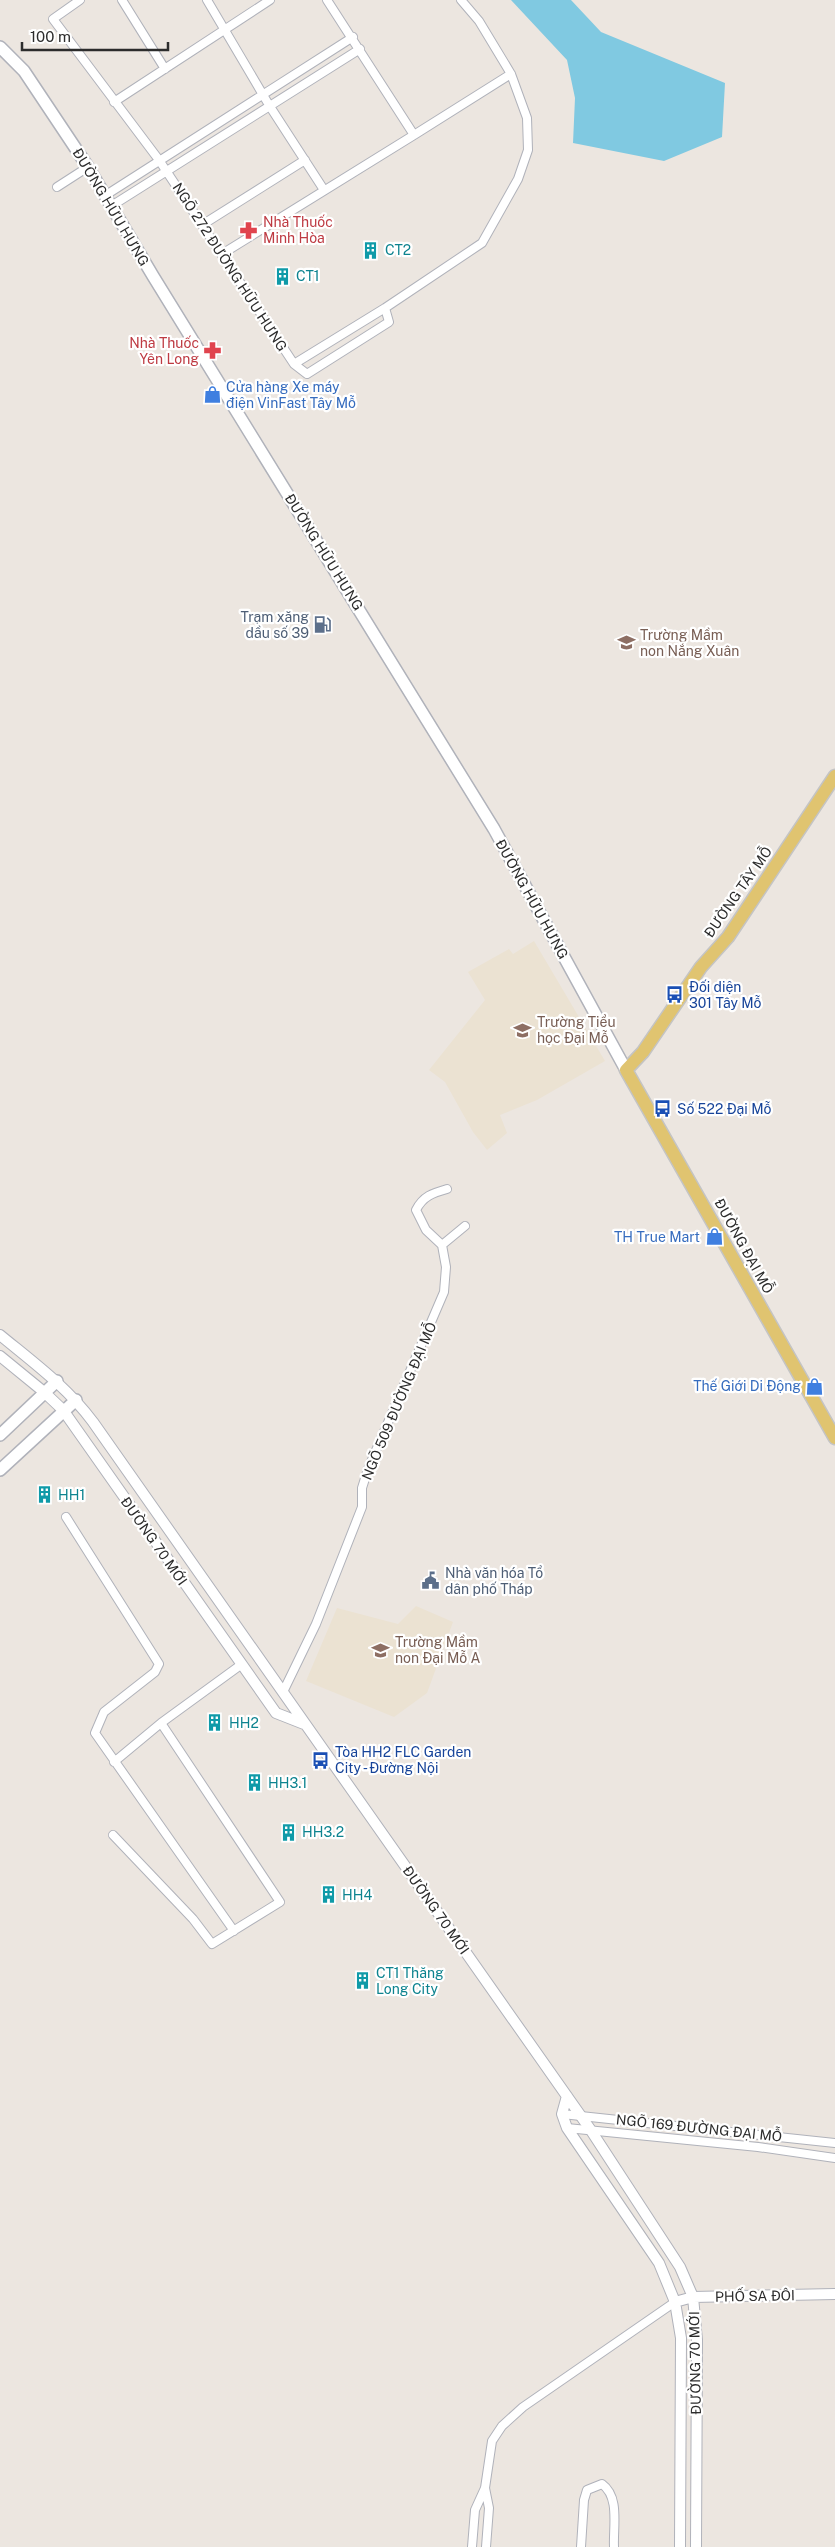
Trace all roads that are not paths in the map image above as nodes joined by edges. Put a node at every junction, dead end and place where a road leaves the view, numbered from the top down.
1 (80, 0) edge
2 (122, 0) edge
3 (207, 0) edge
4 (270, 0) edge
5 (328, 0) edge
6 (461, 0) edge
7 (226, 30) junction
8 (352, 37) junction
9 (0, 47) edge
10 (360, 49) junction
11 (165, 69) junction
12 (511, 74) junction
13 (263, 94) junction
14 (114, 102) junction
15 (269, 106) junction
16 (414, 135) junction
17 (159, 160) junction
18 (305, 160) junction
19 (88, 167) junction
20 (166, 170) junction
21 (57, 187) dead end
22 (324, 190) junction
23 (110, 200) junction
24 (202, 225) junction
25 (222, 254) junction
26 (385, 308) junction
27 (294, 364) junction
28 (835, 776) edge
29 (626, 1070) junction
30 (447, 1189) dead end
31 (465, 1226) dead end
32 (442, 1245) junction
33 (0, 1335) edge
34 (0, 1356) edge
35 (57, 1381) junction
36 (44, 1392) junction
37 (76, 1400) junction
38 (63, 1410) junction
39 (0, 1435) edge
40 (835, 1438) edge
41 (0, 1470) edge
42 (66, 1517) dead end
43 (242, 1664) junction
44 (282, 1692) junction
45 (161, 1723) junction
46 (305, 1724) junction
47 (114, 1762) junction
48 (113, 1835) dead end
49 (234, 1931) junction
50 (567, 2096) junction
51 (562, 2114) junction
52 (580, 2116) junction
53 (567, 2128) junction
54 (590, 2129) junction
55 (835, 2143) edge
56 (835, 2158) edge
57 (835, 2294) edge
58 (694, 2297) junction
59 (675, 2302) junction
60 (485, 2488) junction
61 (472, 2547) edge
62 (486, 2547) edge
63 (581, 2547) edge
64 (614, 2547) edge
65 (680, 2547) edge
66 (696, 2547) edge

1 - 14 street, NGÕ 272 ĐƯỜNG HỮU HƯNG
2 - 11 street
3 - 7 street
4 - 7 street
5 - 8 street
6 - 12 street
7 - 11 street
7 - 13 street
8 - 10 street
8 - 13 street
9 - 19 main road, ĐƯỜNG HỮU HƯNG
10 - 15 street
10 - 16 street
11 - 14 street
12 - 16 street
12 - 26 street
13 - 15 street
13 - 17 street
14 - 17 street, NGÕ 272 ĐƯỜNG HỮU HƯNG
15 - 18 street
15 - 20 street
16 - 22 street
17 - 20 street, NGÕ 272 ĐƯỜNG HỮU HƯNG
17 - 23 street
18 - 22 street
18 - 24 street
19 - 21 street
19 - 23 main road, ĐƯỜNG HỮU HƯNG
20 - 23 street, NGÕ 272 ĐƯỜNG HỮU HƯNG
20 - 24 street, NGÕ 272 ĐƯỜNG HỮU HƯNG
22 - 25 street
23 - 29 main road, ĐƯỜNG HỮU HƯNG
24 - 25 street, NGÕ 272 ĐƯỜNG HỮU HƯNG
25 - 27 street, NGÕ 272 ĐƯỜNG HỮU HƯNG
26 - 27 street
26 - 27 street
28 - 29 main road, ĐƯỜNG TÂY MỖ
29 - 40 main road, ĐƯỜNG ĐẠI MỖ
30 - 32 street
31 - 32 street
32 - 44 street, NGÕ 509 ĐƯỜNG ĐẠI MỖ
33 - 35 street, ĐƯỜNG 70 MỚI
34 - 36 street, ĐƯỜNG 70 MỚI
35 - 36 main road
35 - 37 street, ĐƯỜNG 70 MỚI
36 - 38 street, ĐƯỜNG 70 MỚI
36 - 39 main road
37 - 38 main road
37 - 44 street, ĐƯỜNG 70 MỚI
38 - 41 main road
38 - 43 street, ĐƯỜNG 70 MỚI
42 - 47 street
43 - 45 street
43 - 46 street, ĐƯỜNG 70 MỚI
44 - 46 street, ĐƯỜNG 70 MỚI
45 - 47 street
45 - 49 street
46 - 50 street, ĐƯỜNG 70 MỚI
47 - 49 street
48 - 49 street
50 - 51 street
50 - 52 street, ĐƯỜNG 70 MỚI
51 - 52 street, NGÕ 169 ĐƯỜNG ĐẠI MỖ
51 - 53 street, ĐƯỜNG 70 MỚI
52 - 54 street, ĐƯỜNG 70 MỚI
52 - 55 street, NGÕ 169 ĐƯỜNG ĐẠI MỖ
53 - 54 street, NGÕ 169 ĐƯỜNG ĐẠI MỖ
53 - 59 street, ĐƯỜNG 70 MỚI
54 - 56 street, NGÕ 169 ĐƯỜNG ĐẠI MỖ
54 - 58 street, ĐƯỜNG 70 MỚI
57 - 58 street, PHỐ SA ĐÔI
58 - 59 street, PHỐ SA ĐÔI
58 - 66 street, ĐƯỜNG 70 MỚI
59 - 60 street
59 - 65 street, ĐƯỜNG 70 MỚI
60 - 61 street
60 - 62 street
63 - 64 street

